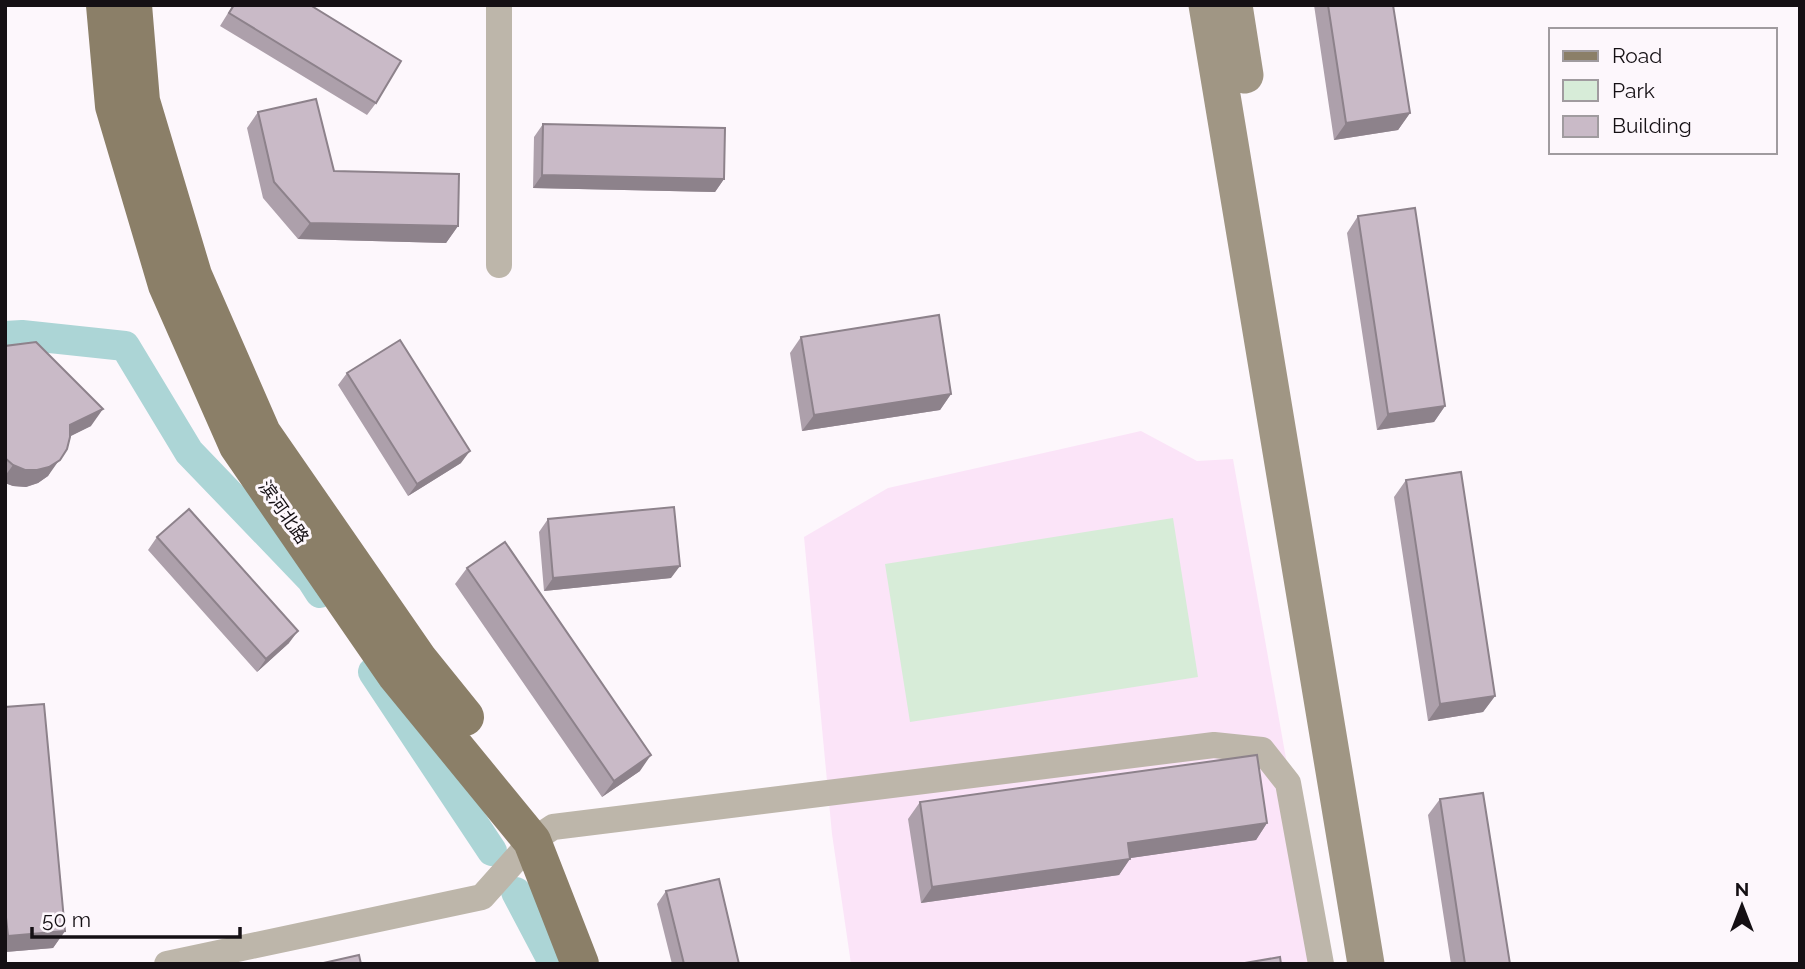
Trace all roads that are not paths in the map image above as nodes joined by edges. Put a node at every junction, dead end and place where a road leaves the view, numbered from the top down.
1 (105, 5) edge
2 (133, 5) edge
3 (499, 5) edge
4 (1208, 5) edge
5 (1234, 5) edge
6 (499, 265) dead end
7 (542, 834) junction
8 (167, 964) edge
9 (580, 964) edge
10 (602, 964) edge
11 (1321, 964) edge
12 (1366, 964) edge
13 (1390, 964) edge

1 - 7 main road, 滨河北路
2 - 7 main road, 滨河北路
3 - 6 street
4 - 12 main road
5 - 13 main road
7 - 8 street
7 - 9 main road, 滨河北路
7 - 10 main road, 滨河北路
7 - 11 street

